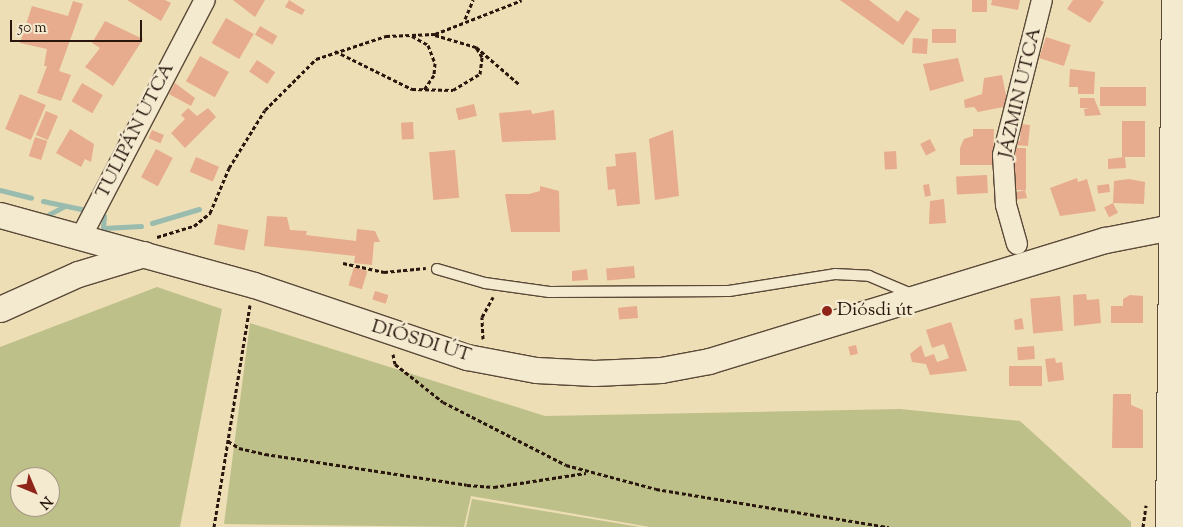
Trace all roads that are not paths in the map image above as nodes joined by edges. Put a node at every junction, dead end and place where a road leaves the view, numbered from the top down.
1 (205, 0) edge
2 (1042, 0) edge
3 (1176, 0) edge
4 (1178, 64) edge
5 (0, 215) edge
6 (1171, 227) junction
7 (82, 235) junction
8 (1017, 244) dead end
9 (144, 254) junction
10 (437, 269) road end
11 (916, 297) junction
12 (0, 309) edge
13 (1170, 527) edge

1 - 7 street, TULIPÁN UTCA
2 - 8 street, JÁZMIN UTCA
3 - 4 main road
4 - 6 main road
5 - 7 street, DIÓSDI ÚT
6 - 11 street, DIÓSDI ÚT
6 - 13 main road
7 - 9 street, DIÓSDI ÚT
9 - 11 street, DIÓSDI ÚT
9 - 12 street
10 - 11 lane

